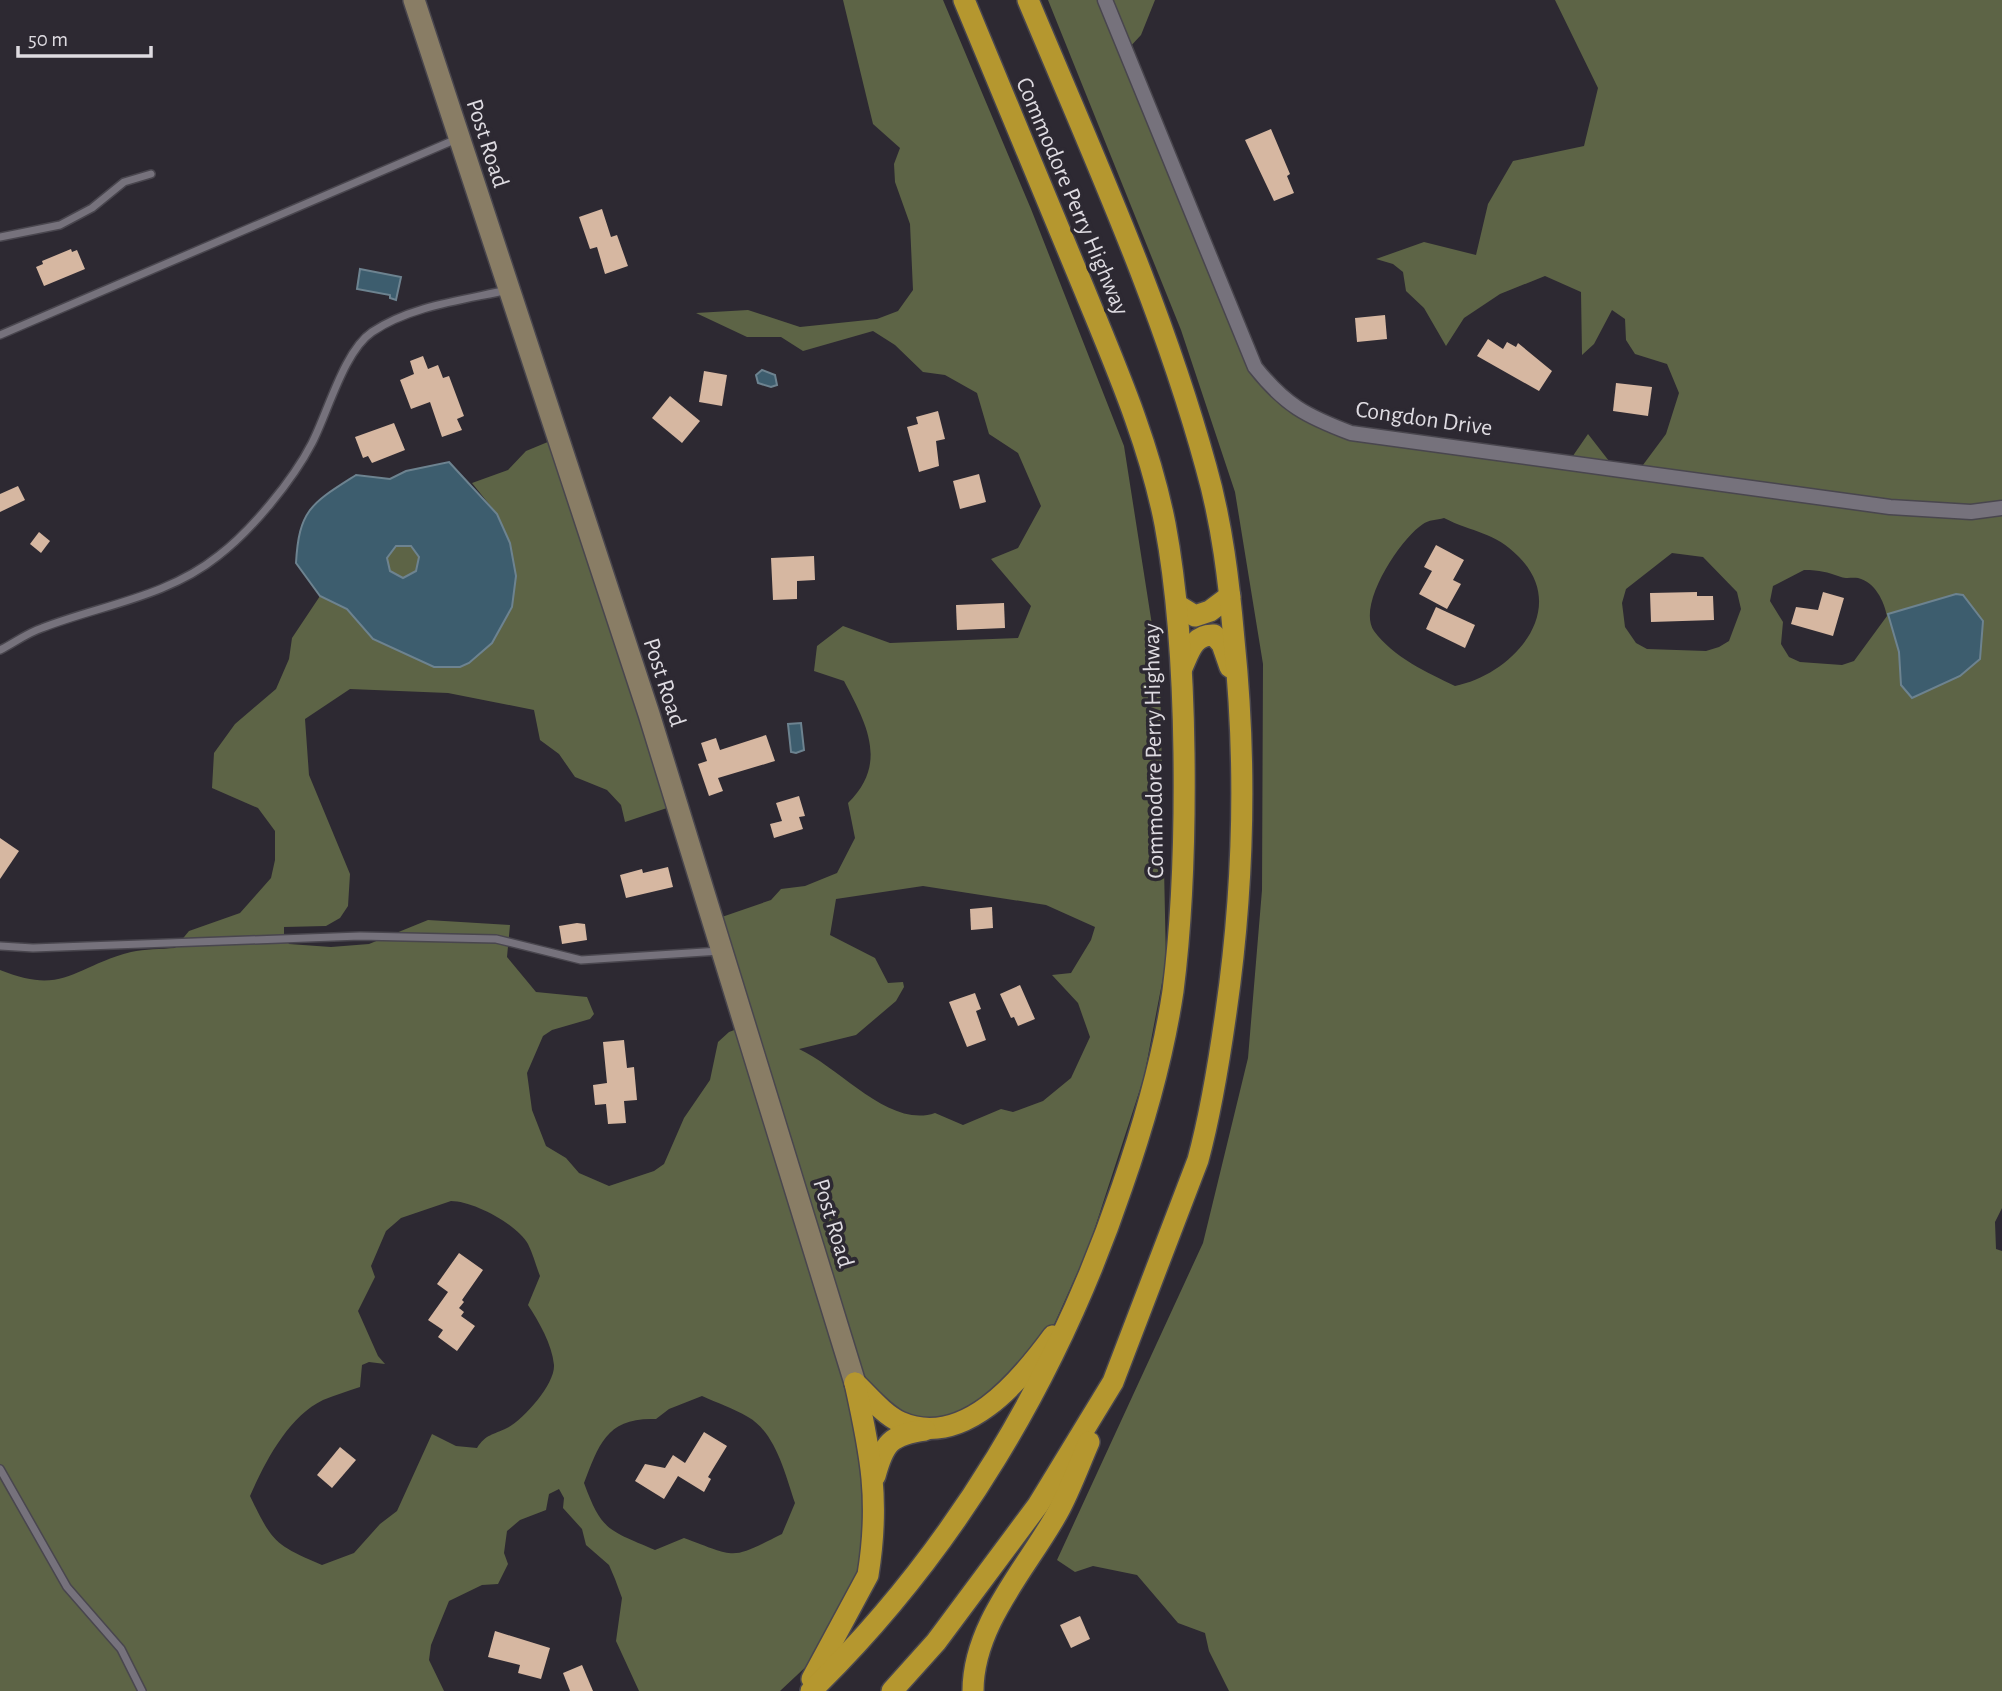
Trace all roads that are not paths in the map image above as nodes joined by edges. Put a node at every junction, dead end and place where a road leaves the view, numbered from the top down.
1 (414, 0) edge
2 (964, 0) edge
3 (1028, 0) edge
4 (1105, 0) edge
5 (459, 138) junction
6 (151, 174) dead end
7 (0, 237) edge
8 (509, 290) junction
9 (0, 335) edge
10 (2002, 509) edge
11 (1230, 596) junction
12 (1177, 606) junction
13 (0, 650) edge
14 (1181, 670) junction
15 (1239, 684) junction
16 (0, 946) edge
17 (721, 951) junction
18 (1097, 1262) junction
19 (1113, 1382) junction
20 (855, 1383) junction
21 (927, 1430) junction
22 (0, 1469) edge
23 (874, 1478) junction
24 (142, 1691) edge
25 (804, 1691) edge
26 (811, 1691) edge
27 (892, 1691) edge
28 (973, 1691) edge

1 - 5 street, Post Road
2 - 12 highway, Commodore Perry Highway
3 - 11 highway, Commodore Perry Highway
4 - 10 street, Congdon Drive
5 - 8 street, Post Road
5 - 9 lane
6 - 7 lane
8 - 13 lane
8 - 17 street, Post Road
11 - 12 highway
11 - 15 highway, Commodore Perry Highway
12 - 14 highway, Commodore Perry Highway
14 - 15 highway
14 - 18 highway, Commodore Perry Highway
15 - 19 highway, Commodore Perry Highway
16 - 17 lane
17 - 20 street, Post Road
18 - 21 highway
18 - 26 highway, Commodore Perry Highway
19 - 27 highway, Commodore Perry Highway
19 - 28 highway
20 - 21 highway
20 - 23 highway
21 - 23 highway
22 - 24 lane
23 - 25 highway

